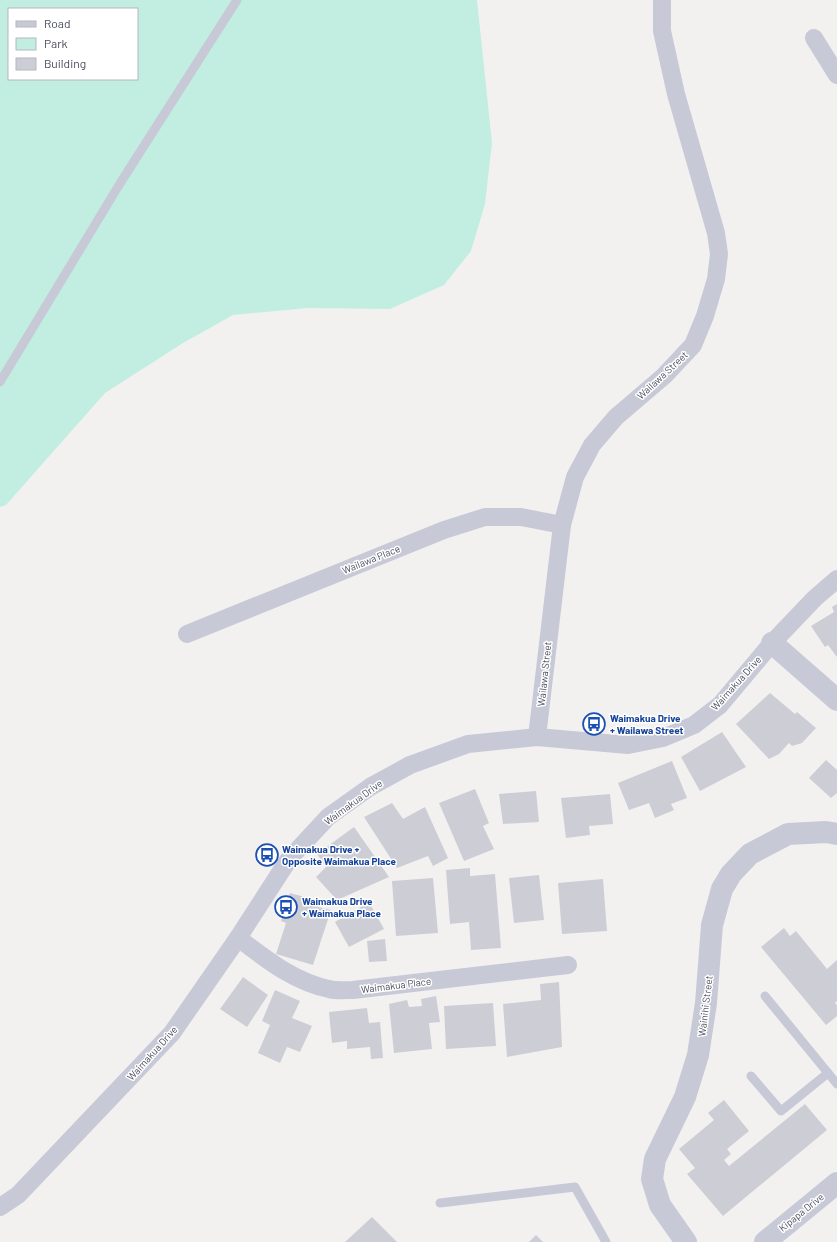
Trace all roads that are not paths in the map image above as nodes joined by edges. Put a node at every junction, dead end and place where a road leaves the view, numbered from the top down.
1 (237, 0) edge
2 (662, 0) edge
3 (814, 38) dead end
4 (837, 75) edge
5 (0, 382) edge
6 (562, 526) junction
7 (837, 579) edge
8 (187, 634) dead end
9 (772, 643) junction
10 (837, 700) edge
11 (537, 737) junction
12 (837, 834) edge
13 (238, 938) junction
14 (568, 965) dead end
15 (765, 996) dead end
16 (828, 1073) junction
17 (751, 1076) dead end
18 (837, 1084) edge
19 (837, 1183) edge
20 (440, 1203) dead end
21 (0, 1207) edge
22 (606, 1242) edge
23 (686, 1242) edge
24 (765, 1242) edge

1 - 5 lane
2 - 6 street, Wailawa Street
3 - 4 street
6 - 8 street, Wailawa Place
6 - 11 street, Wailawa Street
7 - 9 street, Waimakua Drive
9 - 10 street
9 - 11 street, Waimakua Drive
11 - 13 street, Waimakua Drive
12 - 23 street, Wainihi Street
13 - 14 street, Waimakua Place
13 - 21 street, Waimakua Drive
15 - 16 lane
16 - 17 lane
16 - 18 lane
19 - 24 street, Kipapa Drive
20 - 22 lane

